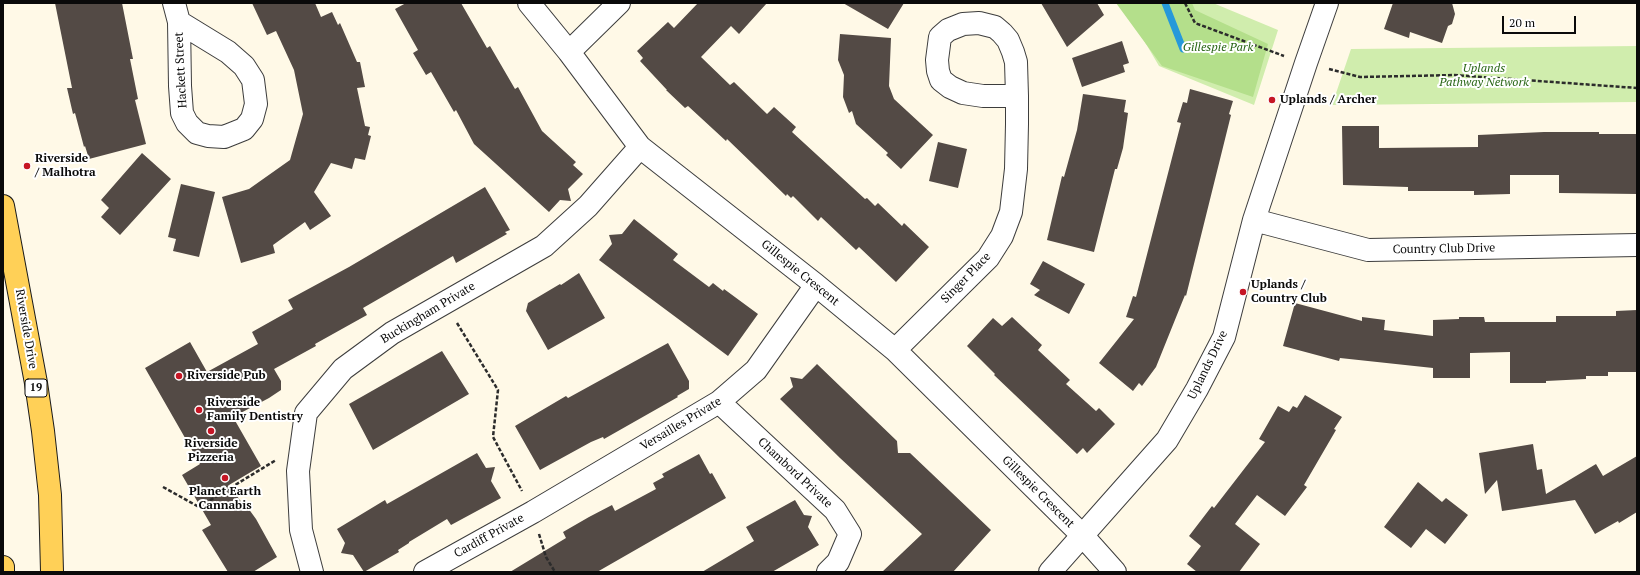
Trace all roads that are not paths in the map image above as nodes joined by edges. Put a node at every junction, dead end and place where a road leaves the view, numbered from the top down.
1 (529, 3) edge
2 (619, 3) edge
3 (1327, 3) edge
4 (176, 12) edge
5 (569, 52) junction
6 (1017, 96) dead end
7 (640, 147) junction
8 (3, 206) edge
9 (1254, 220) junction
10 (1637, 245) edge
11 (816, 285) junction
12 (895, 350) junction
13 (719, 402) junction
14 (533, 512) joint
15 (1082, 535) junction
16 (3, 567) edge
17 (3, 572) edge
18 (52, 572) edge
19 (312, 572) edge
20 (425, 572) edge
21 (828, 572) edge
22 (1050, 572) edge
23 (1115, 572) edge

1 - 5 street, Gillespie Crescent
2 - 5 street
3 - 9 street, Uplands Drive
4 - 4 street, Hackett Street
5 - 7 street, Gillespie Crescent
6 - 12 street, Singer Place
7 - 11 street, Gillespie Crescent
7 - 19 street, Buckingham Private
8 - 18 main road, Riverside Drive / 19
9 - 10 street, Country Club Drive
9 - 15 street, Uplands Drive
11 - 12 street, Gillespie Crescent
11 - 13 street, Versailles Private
12 - 15 street, Gillespie Crescent
13 - 14 street, Versailles Private
13 - 21 street, Chambord Private
14 - 20 street, Cardiff Private
15 - 22 street, Uplands Drive
15 - 23 street, Gillespie Crescent
16 - 17 main road

